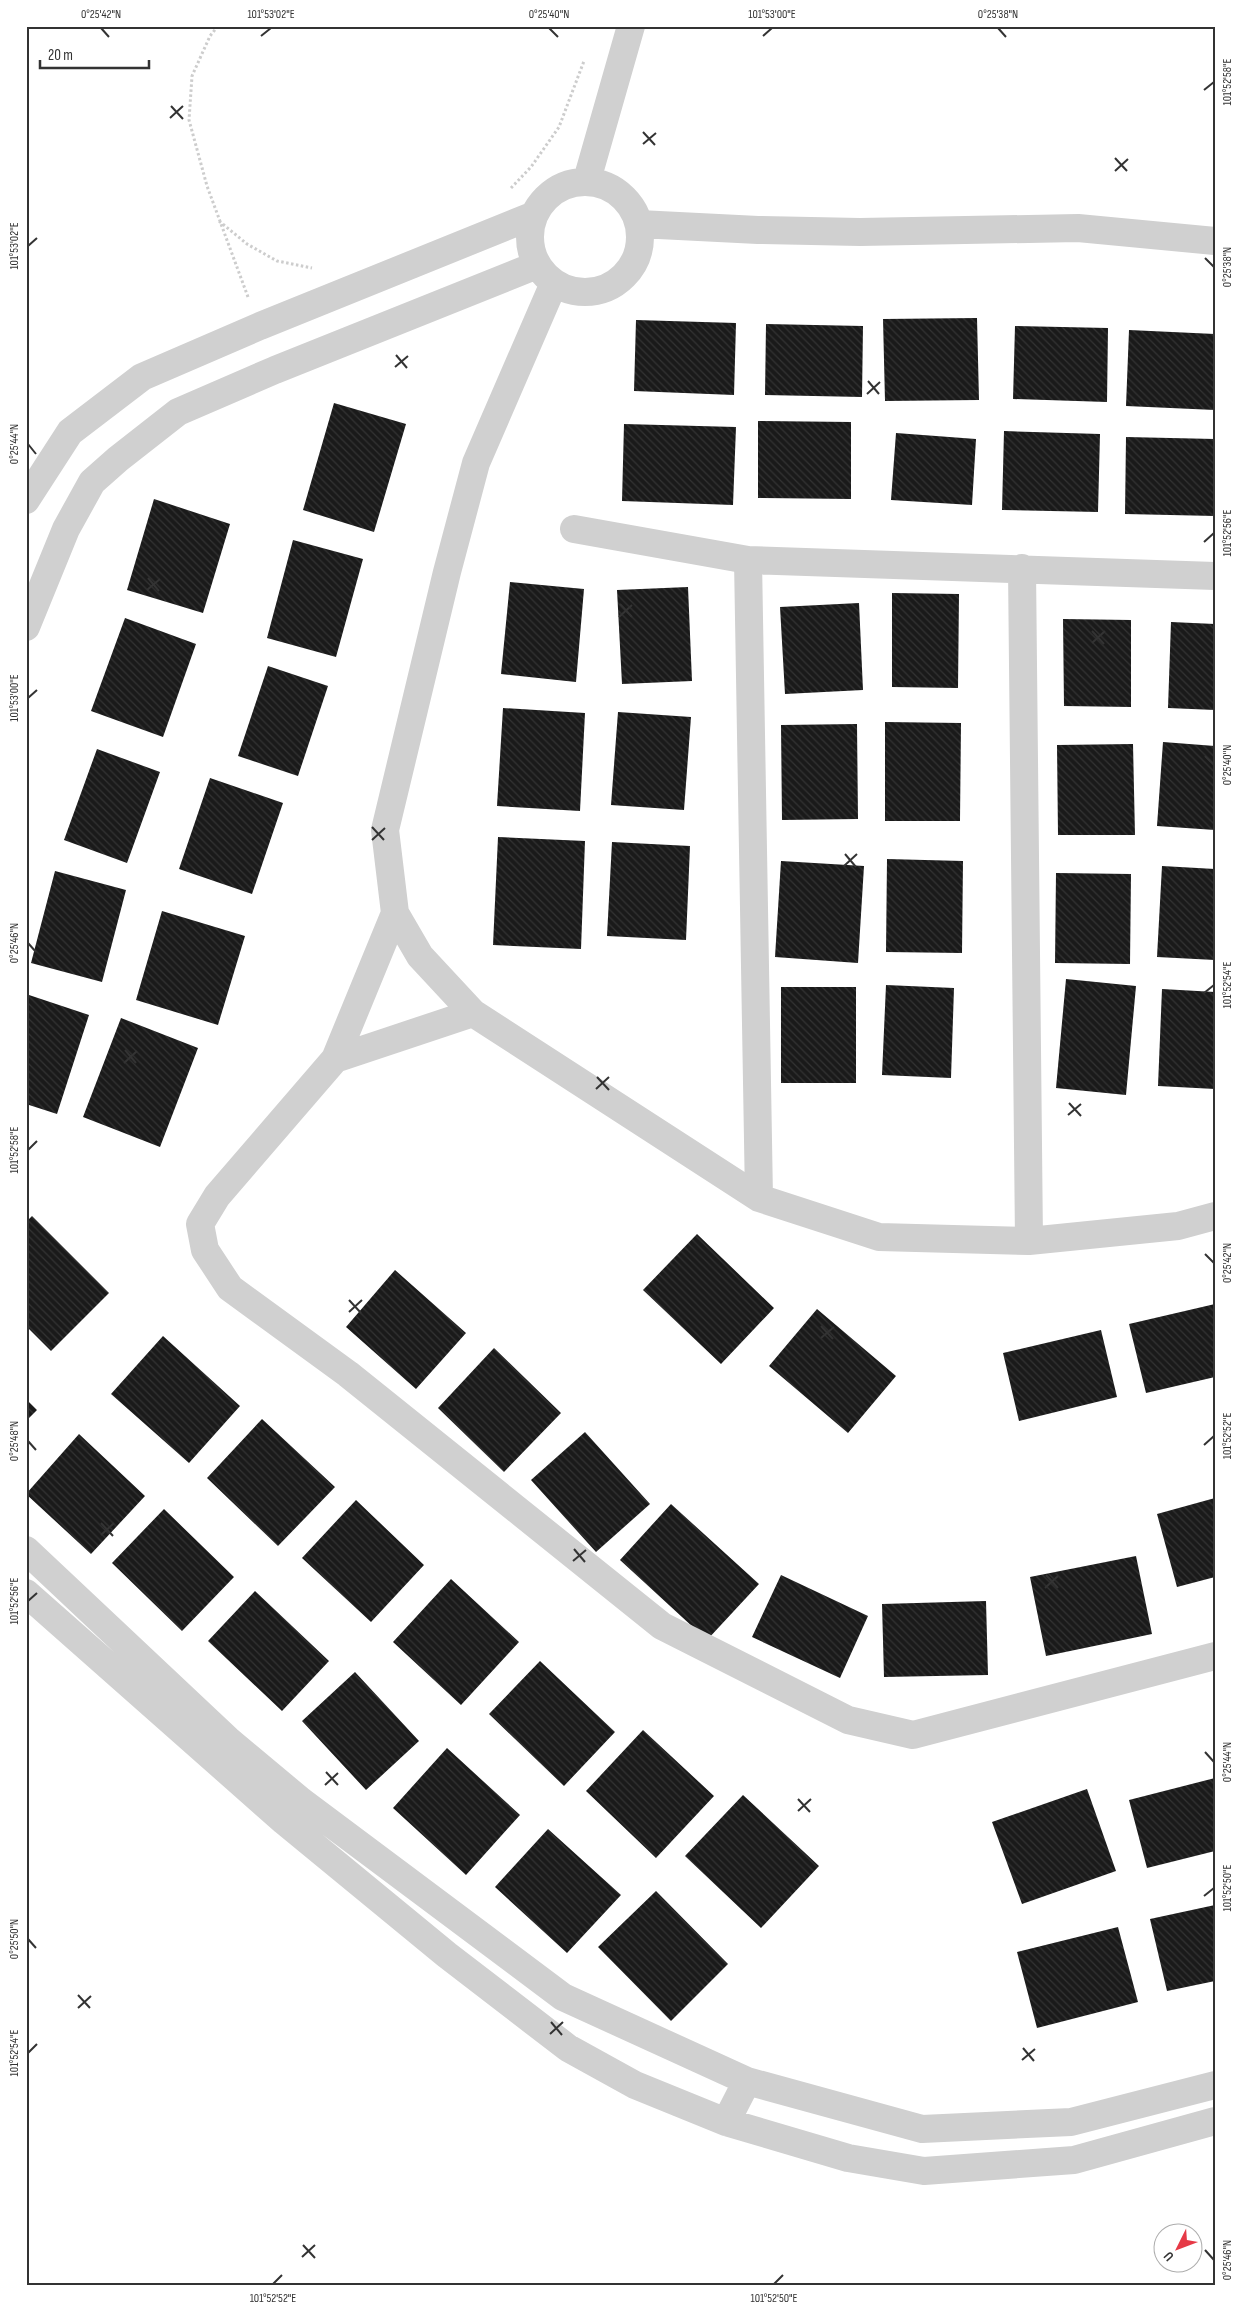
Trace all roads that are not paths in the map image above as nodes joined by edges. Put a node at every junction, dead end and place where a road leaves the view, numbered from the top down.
1 (631, 26) edge
2 (587, 180) junction
3 (532, 216) junction
4 (639, 224) junction
5 (1215, 241) edge
6 (545, 274) junction
7 (26, 500) edge
8 (574, 529) dead end
9 (748, 560) junction
10 (1022, 568) junction
11 (1215, 576) edge
12 (26, 626) edge
13 (396, 913) junction
14 (473, 1014) junction
15 (335, 1060) junction
16 (759, 1198) junction
17 (1215, 1216) edge
18 (1029, 1241) junction
19 (26, 1550) edge
20 (26, 1593) edge
21 (1215, 1656) edge
22 (292, 1811) junction
23 (747, 2081) junction
24 (1215, 2085) edge
25 (1215, 2121) edge
26 (726, 2122) junction
27 (1071, 2122) junction
28 (1074, 2160) junction

1 - 2 street
2 - 3 street
2 - 4 street
3 - 6 street
3 - 7 street
4 - 5 street
4 - 6 street
6 - 12 street
6 - 13 street
8 - 9 street
9 - 10 street
9 - 16 street
10 - 11 street
10 - 18 street
13 - 14 street
13 - 15 street
14 - 15 street
14 - 16 street
15 - 21 street
16 - 18 street
17 - 18 street
19 - 22 street
20 - 22 street
22 - 23 street
22 - 26 street
23 - 26 street
23 - 27 street
24 - 27 street
25 - 28 street
26 - 28 street
27 - 28 street

